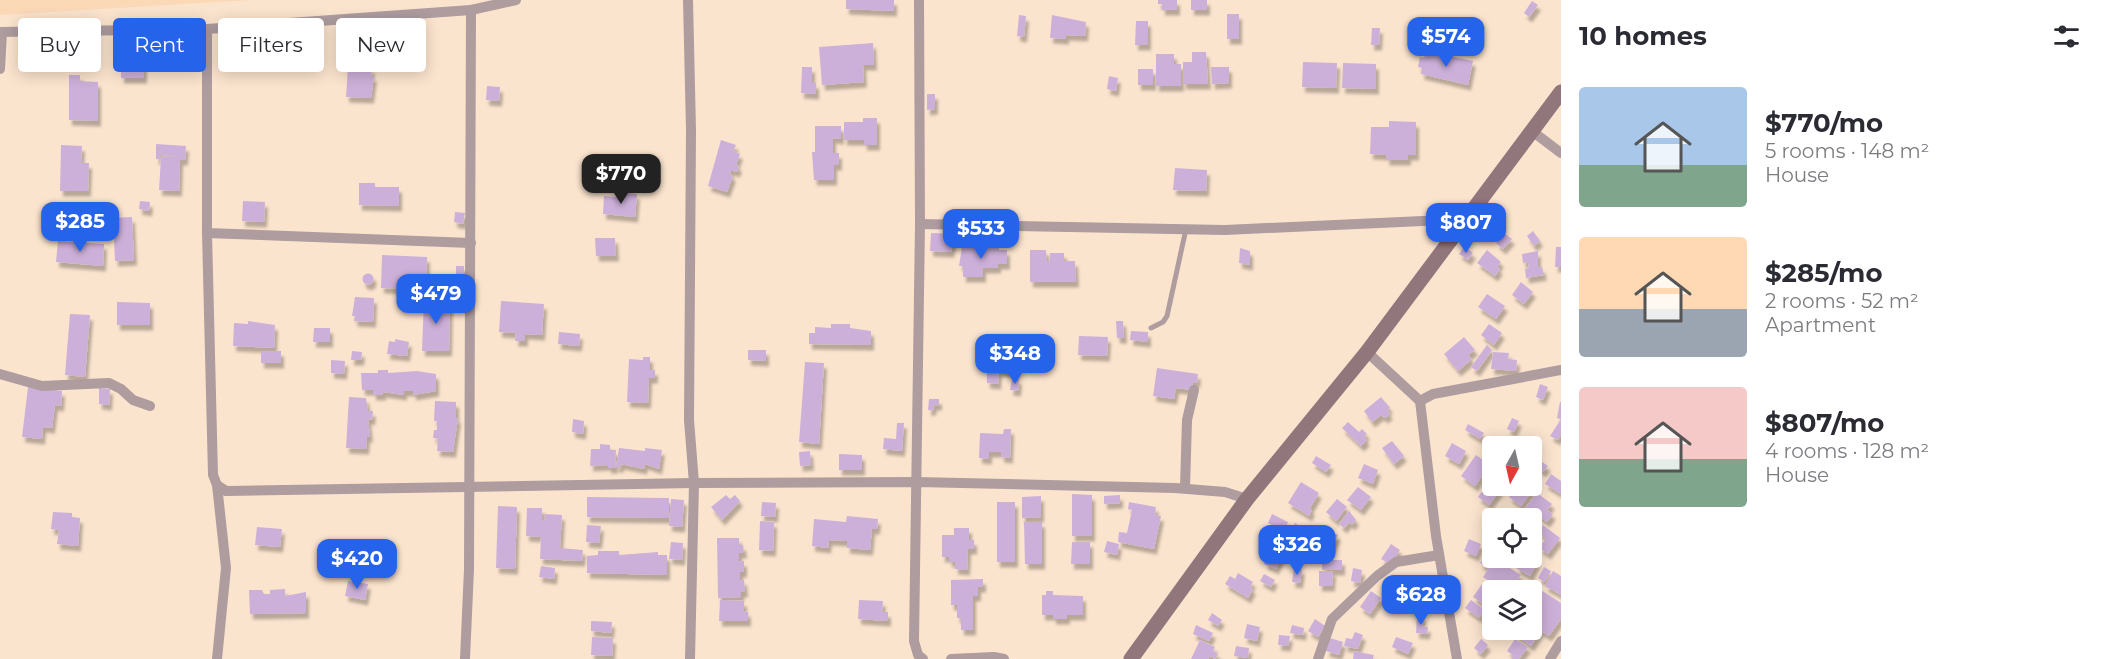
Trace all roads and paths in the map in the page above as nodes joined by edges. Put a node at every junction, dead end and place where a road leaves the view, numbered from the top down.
1 (516, 0) edge
2 (688, 0) edge
3 (919, 0) edge
4 (471, 10) junction
5 (207, 28) junction
6 (1, 32) edge
7 (0, 69) edge
8 (1561, 92) edge
9 (1532, 131) junction
10 (1561, 153) edge
11 (1466, 219) junction
12 (920, 224) junction
13 (1186, 229) junction
14 (207, 234) junction
15 (471, 243) junction
16 (1151, 328) dead end
17 (1367, 352) junction
18 (1561, 370) edge
19 (0, 374) edge
20 (1194, 390) dead end
21 (1420, 401) junction
22 (150, 406) dead end
23 (918, 482) junction
24 (694, 483) junction
25 (216, 486) junction
26 (468, 486) junction
27 (1185, 489) junction
28 (1247, 499) junction
29 (1439, 555) junction
30 (1561, 640) edge
31 (217, 659) edge
32 (465, 659) edge
33 (690, 659) edge
34 (923, 659) edge
35 (951, 659) edge
36 (1004, 659) edge
37 (1131, 659) edge
38 (1318, 659) edge
39 (1457, 659) edge
40 (1550, 659) edge

1 - 4 street
2 - 24 street
3 - 12 street
4 - 5 street
4 - 15 street
5 - 6 street
5 - 14 street
6 - 7 street
8 - 9 street
9 - 10 street
9 - 11 street
11 - 13 street
11 - 17 street
12 - 13 street
12 - 23 street
13 - 16 lane
14 - 15 street
14 - 25 street
15 - 26 street
17 - 21 street
17 - 28 street
18 - 21 street
19 - 22 street
20 - 27 street
21 - 29 street
23 - 24 street
23 - 27 street
23 - 34 street
24 - 26 street
24 - 33 street
25 - 26 street
25 - 31 street
26 - 32 street
27 - 28 street
28 - 37 street
29 - 38 street
29 - 39 street
30 - 40 street
35 - 36 street

